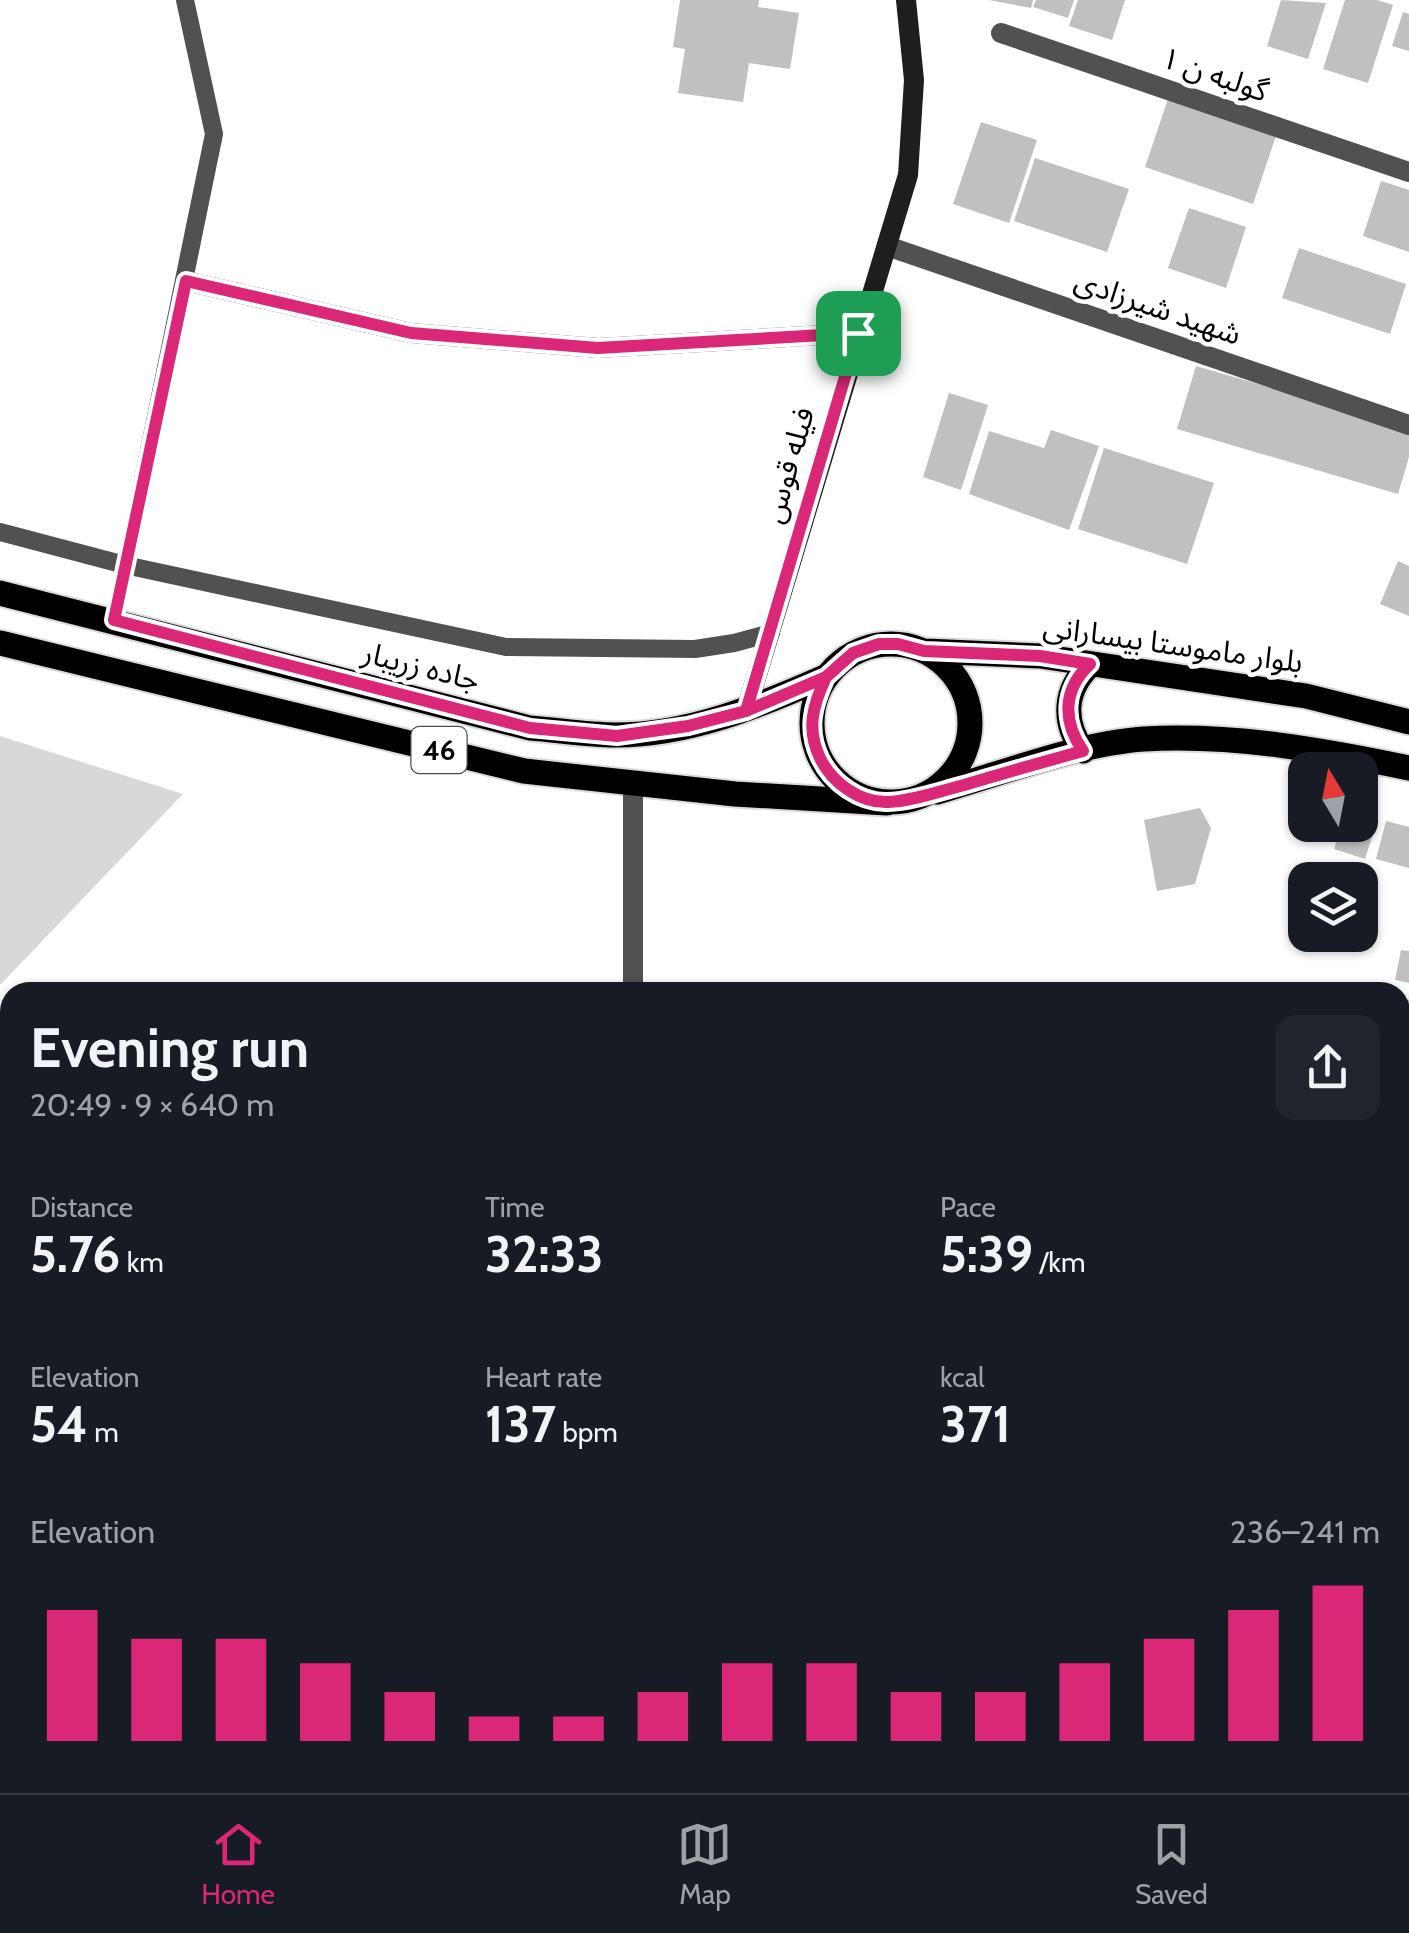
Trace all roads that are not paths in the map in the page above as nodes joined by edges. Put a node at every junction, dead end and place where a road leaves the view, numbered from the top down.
1 (186, 0) edge
2 (906, 0) edge
3 (1001, 33) dead end
4 (1409, 172) edge
5 (886, 246) junction
6 (186, 281) junction
7 (858, 333) junction
8 (1409, 425) edge
9 (0, 532) edge
10 (125, 565) junction
11 (0, 593) edge
12 (114, 620) junction
13 (770, 633) junction
14 (0, 644) edge
15 (924, 651) junction
16 (1090, 664) junction
17 (826, 677) junction
18 (746, 711) junction
19 (1409, 722) edge
20 (1083, 751) junction
21 (1409, 768) edge
22 (633, 782) junction
23 (922, 796) junction
24 (886, 802) junction
25 (633, 982) edge

1 - 6 lane
2 - 5 street, فیله قوس
3 - 4 street, گولبه ن ۱
5 - 7 street, فیله قوس
5 - 8 street, شهید شیرزادی
6 - 7 street
6 - 10 lane
7 - 13 street, فیله قوس
9 - 10 lane
10 - 12 lane
10 - 13 lane
11 - 12 main road, جاده زریبار / 46
12 - 18 main road, جاده زریبار / 46
13 - 18 street, فیله قوس
14 - 22 main road, 46
15 - 16 main road, بلوار ماموستا بیسارانی / 46
15 - 17 main road, 46
15 - 23 main road
16 - 19 main road, بلوار ماموستا بیسارانی / 46
16 - 20 main road
17 - 18 main road, جاده زریبار / 46
17 - 24 main road
20 - 21 main road, 46
20 - 23 main road, 46
22 - 24 main road, 46
22 - 25 street
23 - 24 main road, 46

